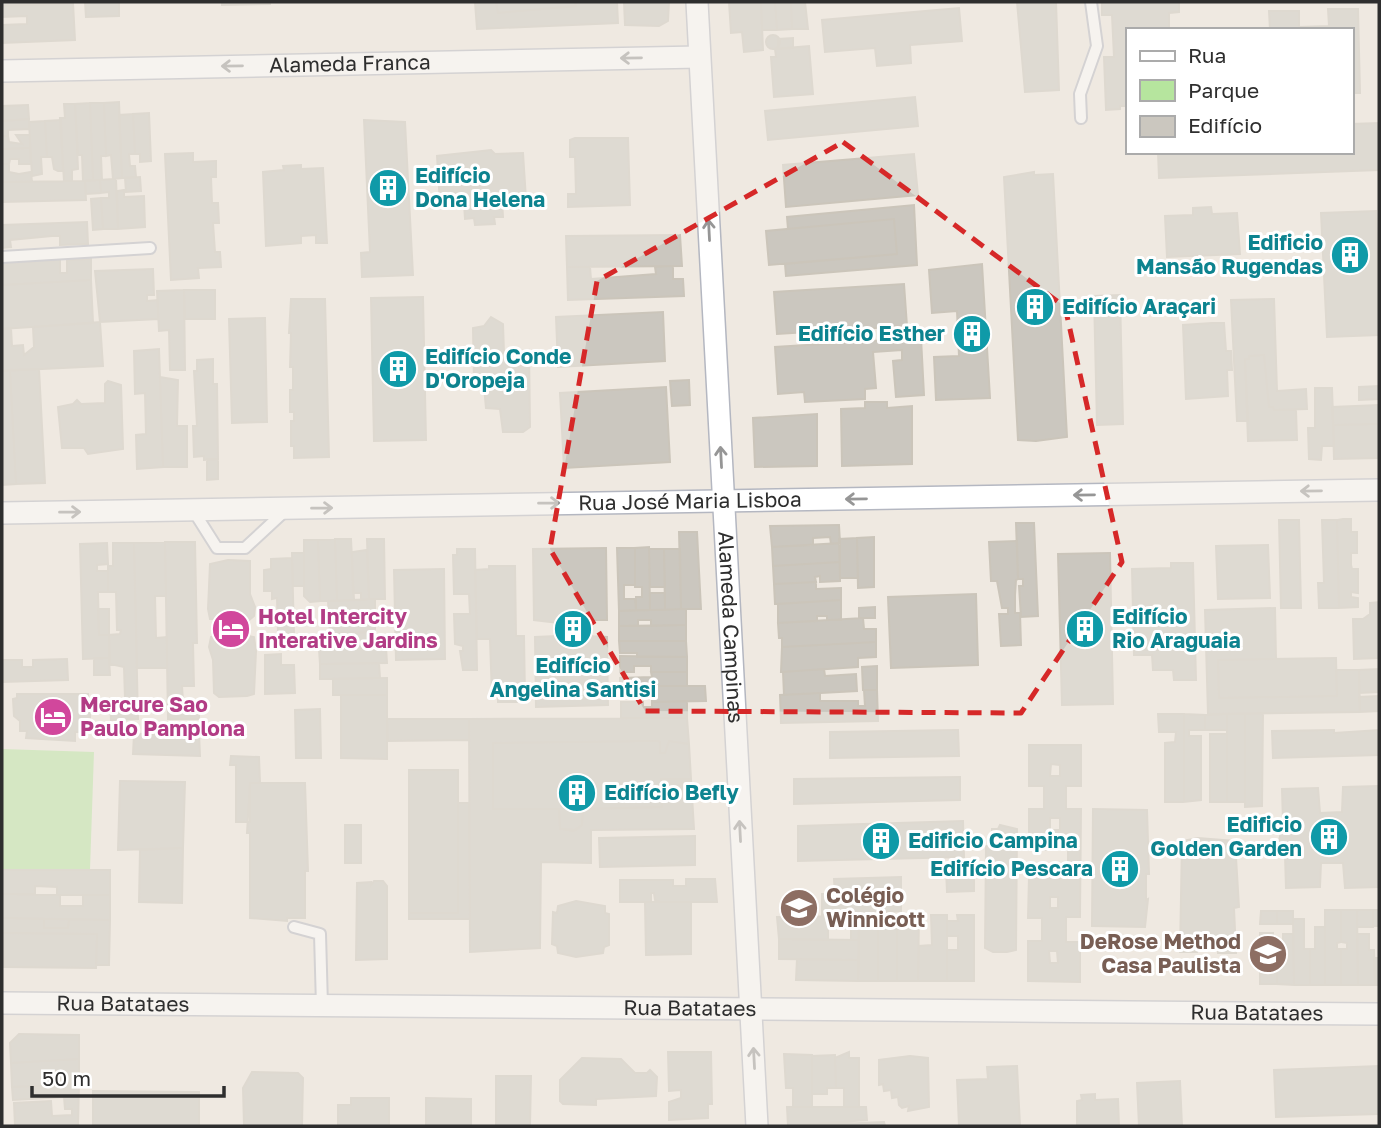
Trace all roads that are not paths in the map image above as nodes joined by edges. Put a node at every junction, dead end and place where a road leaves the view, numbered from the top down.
1 (696, 2) edge
2 (1091, 2) edge
3 (699, 57) junction
4 (2, 71) edge
5 (1081, 118) dead end
6 (150, 248) dead end
7 (2, 257) edge
8 (1379, 490) edge
9 (723, 500) junction
10 (288, 508) junction
11 (193, 510) junction
12 (2, 513) edge
13 (294, 927) dead end
14 (2, 1003) edge
15 (322, 1006) junction
16 (750, 1010) junction
17 (1379, 1014) edge
18 (757, 1126) edge

1 - 3 street, Alameda Campinas
2 - 5 lane
3 -> 4 street, Alameda Franca
9 -> 3 street, Alameda Campinas
6 - 7 lane
8 -> 9 street, Rua José Maria Lisboa
10 -> 9 street, Rua José Maria Lisboa
16 -> 9 street, Alameda Campinas
10 - 11 street, Rua José Maria Lisboa
10 - 11 lane
12 -> 11 street, Rua José Maria Lisboa
13 - 15 lane
14 - 15 street, Rua Batataes
15 - 16 street, Rua Batataes
16 - 17 street, Rua Batataes
18 -> 16 street, Alameda Campinas

